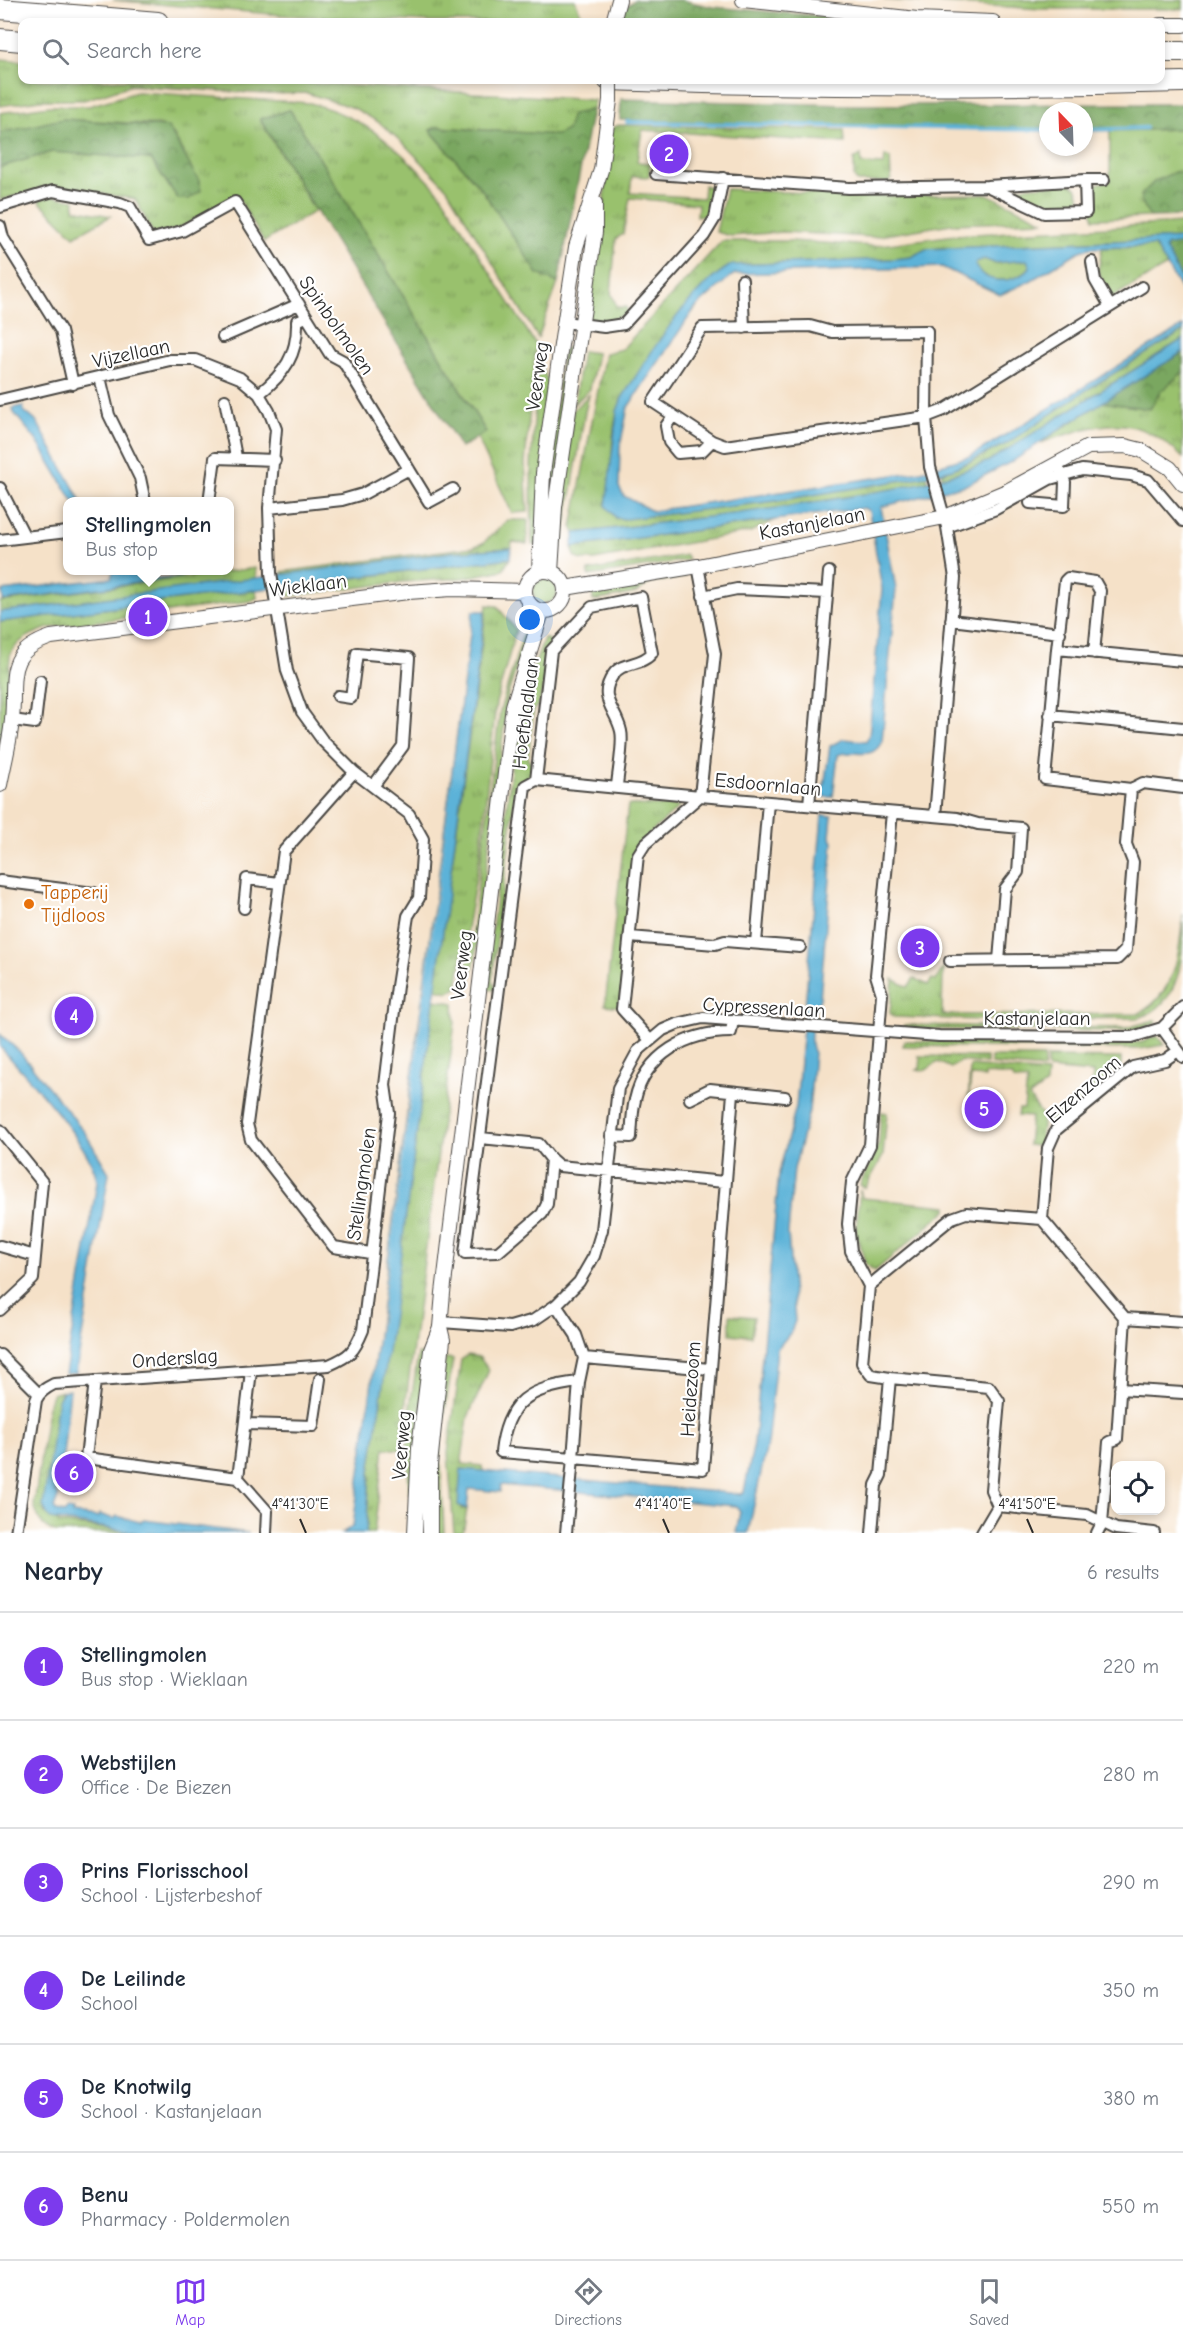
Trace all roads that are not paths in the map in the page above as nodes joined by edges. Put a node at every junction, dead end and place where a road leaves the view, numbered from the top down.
1 (619, 0) edge
2 (743, 0) edge
3 (0, 9) edge
4 (109, 18) edge
5 (614, 18) edge
6 (908, 18) edge
7 (1165, 25) edge
8 (1183, 25) edge
9 (0, 39) edge
10 (18, 41) edge
11 (1165, 52) edge
12 (1183, 52) edge
13 (1165, 82) edge
14 (1183, 82) edge
15 (609, 84) edge
16 (725, 84) edge
17 (1092, 84) edge
18 (656, 174) dead end
19 (723, 178) junction
20 (1085, 180) junction
21 (1104, 180) dead end
22 (987, 186) junction
23 (595, 188) junction
24 (0, 207) edge
25 (0, 226) edge
26 (1092, 262) dead end
27 (742, 280) dead end
28 (1142, 287) dead end
29 (299, 304) junction
30 (1110, 306) junction
31 (306, 317) junction
32 (564, 322) junction
33 (581, 324) junction
34 (744, 328) junction
35 (223, 337) dead end
36 (100, 377) junction
37 (74, 384) junction
38 (259, 394) junction
39 (5, 399) edge
40 (225, 400) dead end
41 (673, 416) junction
42 (926, 417) junction
43 (712, 441) junction
44 (236, 457) junction
45 (275, 460) junction
46 (1055, 462) junction
47 (409, 469) junction
48 (1063, 476) junction
49 (1183, 484) edge
50 (0, 488) edge
51 (453, 489) dead end
52 (144, 497) edge
53 (209, 497) edge
54 (1030, 503) dead end
55 (269, 507) junction
56 (1183, 521) edge
57 (946, 522) junction
58 (63, 532) edge
59 (25, 537) junction
60 (0, 540) edge
61 (698, 566) junction
62 (545, 572) junction
63 (829, 572) dead end
64 (565, 588) junction
65 (525, 591) junction
66 (827, 593) junction
67 (703, 596) junction
68 (276, 609) junction
69 (542, 612) junction
70 (951, 620) junction
71 (1060, 633) junction
72 (1057, 649) junction
73 (1094, 653) junction
74 (1183, 661) edge
75 (40, 681) dead end
76 (338, 696) dead end
77 (1050, 716) junction
78 (12, 720) junction
79 (1183, 728) edge
80 (354, 772) junction
81 (536, 780) junction
82 (0, 785) edge
83 (374, 785) junction
84 (617, 786) junction
85 (1183, 788) edge
86 (1131, 789) junction
87 (700, 796) junction
88 (768, 802) junction
89 (809, 806) junction
90 (892, 813) junction
91 (934, 816) junction
92 (0, 881) edge
93 (279, 883) junction
94 (94, 893) dead end
95 (243, 908) dead end
96 (630, 937) junction
97 (756, 943) junction
98 (800, 947) dead end
99 (999, 960) junction
100 (950, 961) dead end
101 (1183, 1007) edge
102 (733, 1020) junction
103 (1162, 1028) junction
104 (880, 1033) junction
105 (650, 1040) junction
106 (1181, 1054) edge
107 (733, 1093) junction
108 (786, 1097) dead end
109 (690, 1098) dead end
110 (0, 1130) edge
111 (611, 1136) junction
112 (481, 1138) junction
113 (551, 1159) junction
114 (607, 1170) junction
115 (724, 1182) junction
116 (1042, 1219) junction
117 (0, 1246) edge
118 (370, 1253) junction
119 (35, 1256) junction
120 (869, 1286) junction
121 (556, 1305) junction
122 (0, 1310) edge
123 (1125, 1318) junction
124 (440, 1324) junction
125 (1181, 1325) edge
126 (0, 1355) edge
127 (584, 1358) junction
128 (710, 1369) junction
129 (251, 1371) junction
130 (890, 1378) junction
131 (320, 1379) dead end
132 (95, 1381) junction
133 (579, 1382) junction
134 (1120, 1389) junction
135 (39, 1394) junction
136 (1183, 1394) edge
137 (246, 1424) junction
138 (573, 1458) junction
139 (238, 1478) junction
140 (998, 1506) junction
141 (1100, 1528) edge
142 (266, 1530) edge
143 (16, 1533) edge
144 (415, 1533) edge
145 (430, 1533) edge
146 (566, 1533) edge
147 (872, 1533) edge
148 (982, 1533) edge
149 (1154, 1533) edge

1 - 5 street
2 - 6 street
3 - 4 highway
7 - 8 street
9 - 10 highway
11 - 12 highway
13 - 14 highway
15 - 23 street, Veerweg, bridge
16 - 17 highway
18 - 19 street
19 - 22 street
19 - 33 street
20 - 21 street
20 - 22 street
20 - 22 street
23 - 32 street, Veerweg
23 - 33 street, Veerweg
24 - 29 street, Spinbolmolen
25 - 37 street
26 - 30 street
27 - 34 street
28 - 30 street
29 - 31 street, Spinbolmolen
29 - 35 street
30 - 42 street
31 - 38 street
31 - 47 street, Spinbolmolen
32 - 33 street
32 - 62 street, Veerweg
33 - 62 street, Veerweg
34 - 41 street
34 - 42 street
36 - 37 street, Vijzellaan
36 - 38 street, Vijzellaan
36 - 52 street
37 - 39 street, Vijzellaan
38 - 45 street, Vijzellaan
40 - 44 street
41 - 43 street
41 - 43 street
42 - 43 street
42 - 57 street
44 - 45 street
44 - 53 street
45 - 55 street, Vijzellaan
46 - 48 street
46 - 49 street, Kastanjelaan
46 - 57 street, Kastanjelaan
47 - 51 street, Spinbolmolen
47 - 55 street
48 - 54 street
48 - 56 street, Kastanjelaan
48 - 57 street, Kastanjelaan
50 - 59 street
55 - 68 street, Vijzellaan
57 - 61 street, Kastanjelaan
57 - 70 street
58 - 59 street
59 - 60 street
61 - 64 street, Kastanjelaan
61 - 67 street
62 - 64 street
62 - 65 street
63 - 66 street
64 - 69 street
65 - 68 street, Wieklaan
65 - 69 street
66 - 67 street
66 - 89 street
67 - 87 street
68 - 78 street, Wieklaan
68 - 80 street
69 - 124 street, Veerweg
70 - 71 street
70 - 91 street
71 - 72 street
71 - 73 street
72 - 73 street
72 - 77 street
73 - 74 street
75 - 78 street
76 - 83 street
77 - 79 street
77 - 86 street
78 - 82 street, Wieklaan
80 - 83 street
80 - 93 street, Stellingmolen
81 - 84 street
81 - 84 street, Hoefbladlaan
81 - 112 street, Hoefbladlaan
83 - 118 street, Stellingmolen
84 - 87 street
85 - 86 street
86 - 99 street
87 - 88 street, Esdoornlaan
87 - 96 street, Esdoornlaan
88 - 89 street, Esdoornlaan
88 - 97 street
89 - 90 street, Esdoornlaan
90 - 91 street, Esdoornlaan
90 - 104 street
91 - 99 street, Esdoornlaan
92 - 94 street
93 - 95 street
93 - 118 street, Stellingmolen
96 - 97 street
96 - 105 street, Esdoornlaan
97 - 98 street
99 - 100 street
101 - 103 street, Kastanjelaan
102 - 104 street, Cypressenlaan
102 - 105 street, Cypressenlaan
102 - 111 street, Cypressenlaan
103 - 104 street, Kastanjelaan
103 - 106 street
104 - 120 street
105 - 111 street, Cypressenlaan
106 - 116 street, Elzenzoom
107 - 108 street
107 - 109 street
107 - 115 street, Heidezoom
110 - 119 street
111 - 114 street, Cypressenlaan
112 - 113 street
112 - 113 street
113 - 114 street
114 - 115 street
114 - 121 street, Cypressenlaan
115 - 128 street, Heidezoom
116 - 120 street
116 - 123 street
117 - 119 street
118 - 129 street, Onderslag
119 - 122 street
120 - 130 street
121 - 124 street, Cypressenlaan
121 - 127 street
123 - 125 street
123 - 134 street
124 - 144 street, Veerweg
124 - 145 street, Veerweg
126 - 135 street
127 - 128 street
127 - 133 street
128 - 138 street, Heidezoom
129 - 132 street, Onderslag
129 - 137 street
130 - 140 street
130 - 147 street
131 - 137 street
132 - 135 street, Onderslag
132 - 139 street
133 - 138 street
133 - 138 street
134 - 136 street
134 - 141 street
135 - 143 street
137 - 139 street
138 - 146 street
139 - 142 street
140 - 141 street
140 - 148 street
141 - 149 street

